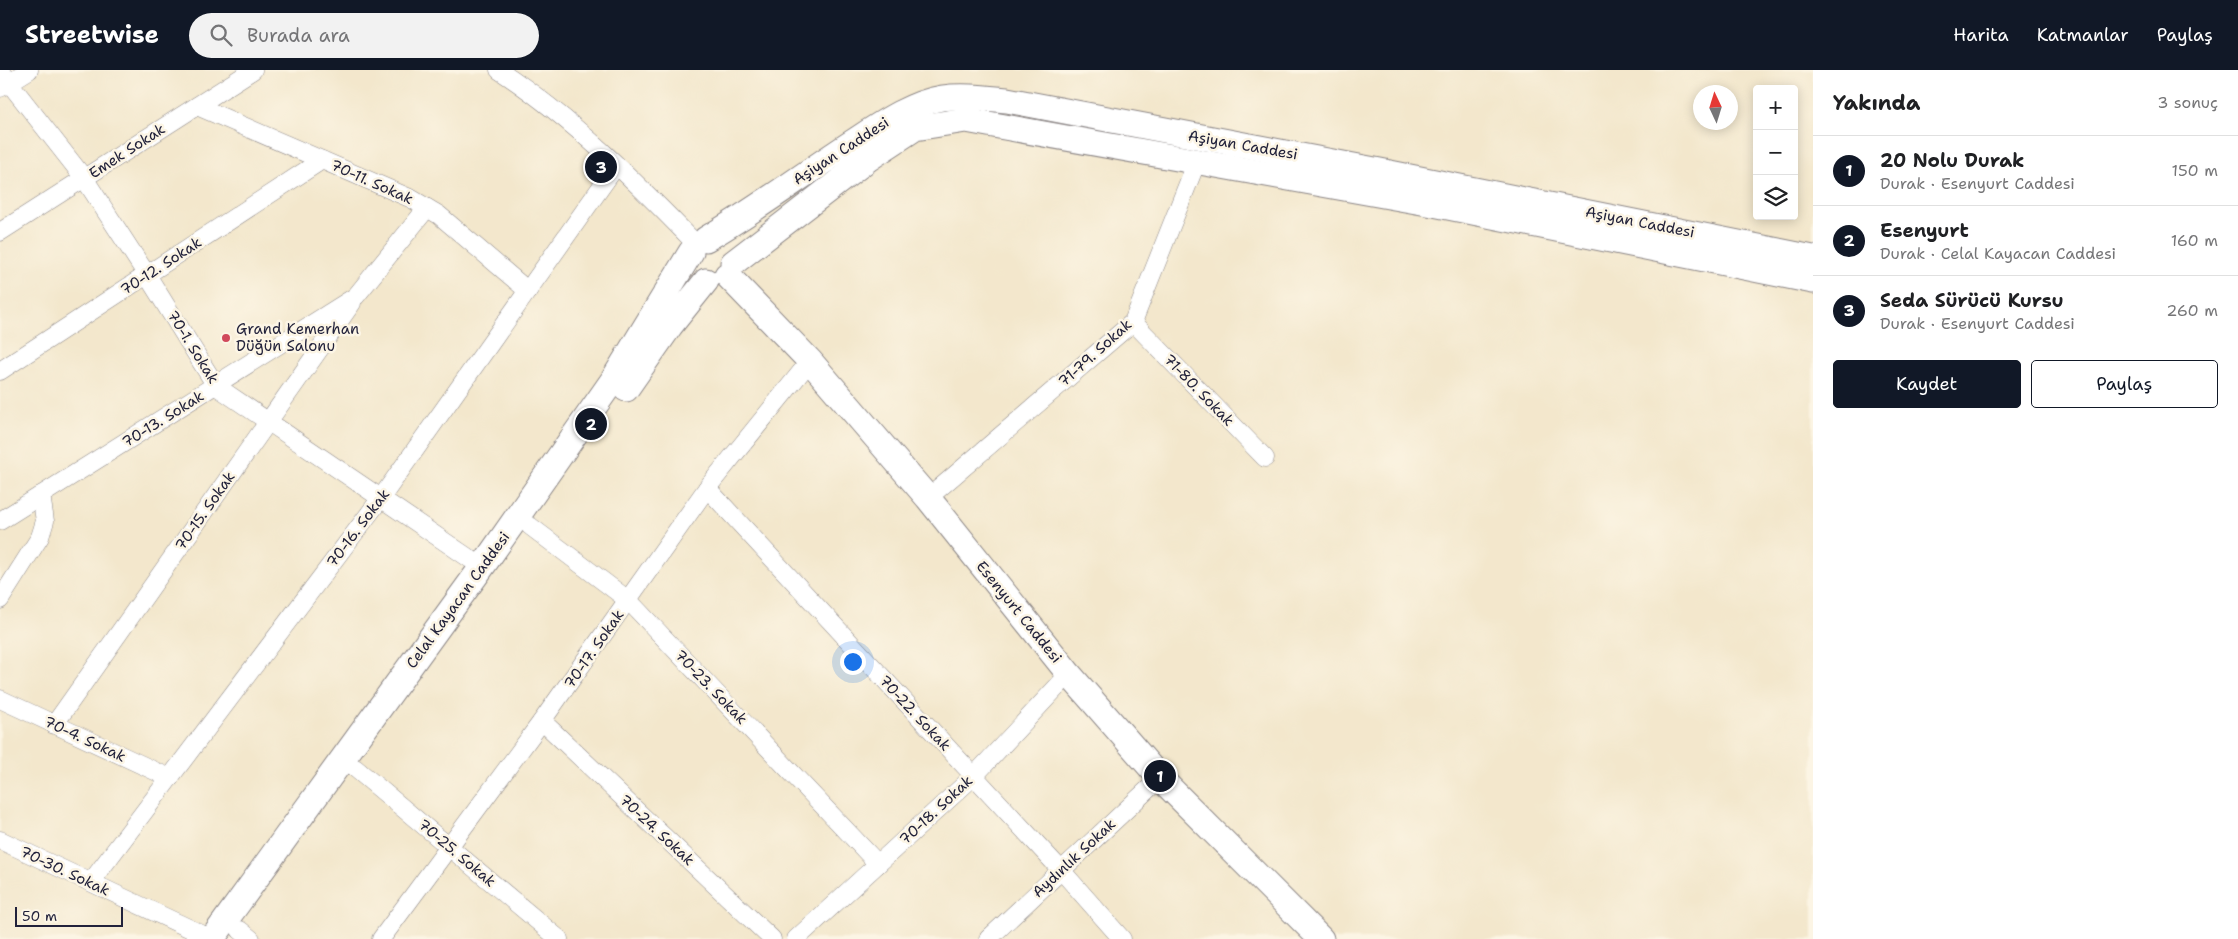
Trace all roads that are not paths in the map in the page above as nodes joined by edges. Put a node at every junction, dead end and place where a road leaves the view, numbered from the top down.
1 (29, 70) edge
2 (253, 70) edge
3 (498, 70) edge
4 (3, 81) edge
5 (196, 106) junction
6 (322, 160) junction
7 (1197, 161) junction
8 (616, 166) junction
9 (84, 178) junction
10 (427, 208) junction
11 (0, 232) edge
12 (698, 245) junction
13 (1813, 258) edge
14 (722, 273) junction
15 (147, 275) junction
16 (1813, 281) edge
17 (528, 291) junction
18 (356, 296) junction
19 (1133, 322) junction
20 (810, 361) junction
21 (0, 371) edge
22 (216, 386) junction
23 (268, 422) junction
24 (1265, 458) dead end
25 (707, 488) junction
26 (41, 495) junction
27 (381, 498) junction
28 (928, 498) junction
29 (0, 521) edge
30 (530, 526) junction
31 (482, 567) junction
32 (0, 600) edge
33 (628, 600) junction
34 (1070, 674) junction
35 (0, 699) edge
36 (542, 721) junction
37 (54, 725) junction
38 (355, 768) junction
39 (974, 776) junction
40 (170, 778) junction
41 (1160, 778) junction
42 (0, 840) edge
43 (449, 846) junction
44 (878, 864) junction
45 (1061, 870) junction
46 (91, 882) junction
47 (242, 936) edge
48 (212, 939) edge
49 (381, 939) edge
50 (559, 939) edge
51 (772, 939) edge
52 (796, 939) edge
53 (988, 939) edge
54 (1122, 939) edge
55 (1321, 939) edge

1 - 4 street
2 - 5 street, Emek Sokak
3 - 8 street
4 - 9 street, 70-1. Sokak
5 - 6 street, 70-11. Sokak
5 - 9 street, Emek Sokak
6 - 10 street, 70-11. Sokak
6 - 15 street, 70-12. Sokak
7 - 14 street, Aşiyan Caddesi
7 - 16 street, Aşiyan Caddesi
7 - 19 street, 71-79. Sokak
8 - 12 street
8 - 17 street, 70-16. Sokak
9 - 11 street, Emek Sokak
9 - 15 street, 70-1. Sokak
10 - 17 street, 70-11. Sokak
10 - 18 street, 70-13. Sokak
12 - 13 street, Aşiyan Caddesi
12 - 14 street
12 - 14 street
12 - 31 street, Celal Kayacan Caddesi
14 - 20 street, Esenyurt Caddesi
14 - 30 street, Celal Kayacan Caddesi
15 - 21 street, 70-12. Sokak
15 - 22 street, 70-1. Sokak
17 - 27 street, 70-16. Sokak
18 - 22 street, 70-13. Sokak
18 - 23 street, 70-15. Sokak
19 - 24 street, 71-80. Sokak
19 - 28 street, 71-79. Sokak
20 - 25 street, 70-17. Sokak
20 - 28 street, Esenyurt Caddesi
22 - 23 street, 70-1. Sokak
22 - 26 street, 70-13. Sokak
23 - 27 street, 70-1. Sokak
23 - 37 street, 70-15. Sokak
25 - 33 street, 70-17. Sokak
25 - 39 street, 70-22. Sokak
26 - 29 street, 70-13. Sokak
26 - 32 street
27 - 31 street, 70-1. Sokak
27 - 40 street, 70-16. Sokak
28 - 34 street, Esenyurt Caddesi
30 - 33 street, 70-23. Sokak
30 - 38 street, Celal Kayacan Caddesi
31 - 48 street, Celal Kayacan Caddesi
33 - 36 street, 70-17. Sokak
33 - 44 street, 70-23. Sokak
34 - 39 street, 70-18. Sokak
34 - 41 street, Esenyurt Caddesi
35 - 37 street, 70-4. Sokak
36 - 43 street, 70-17. Sokak
36 - 51 street, 70-24. Sokak
37 - 40 street, 70-4. Sokak
38 - 43 street, 70-25. Sokak
38 - 47 street, Celal Kayacan Caddesi
39 - 44 street, 70-18. Sokak
39 - 45 street, 70-22. Sokak
40 - 46 street, 70-16. Sokak
41 - 45 street, Aydınlık Sokak
41 - 55 street, Esenyurt Caddesi
42 - 46 street, 70-30. Sokak
43 - 49 street, 70-17. Sokak
43 - 50 street, 70-25. Sokak
44 - 52 street, 70-18. Sokak
45 - 53 street, Aydınlık Sokak
45 - 54 street, 70-22. Sokak
46 - 48 street, 70-30. Sokak

